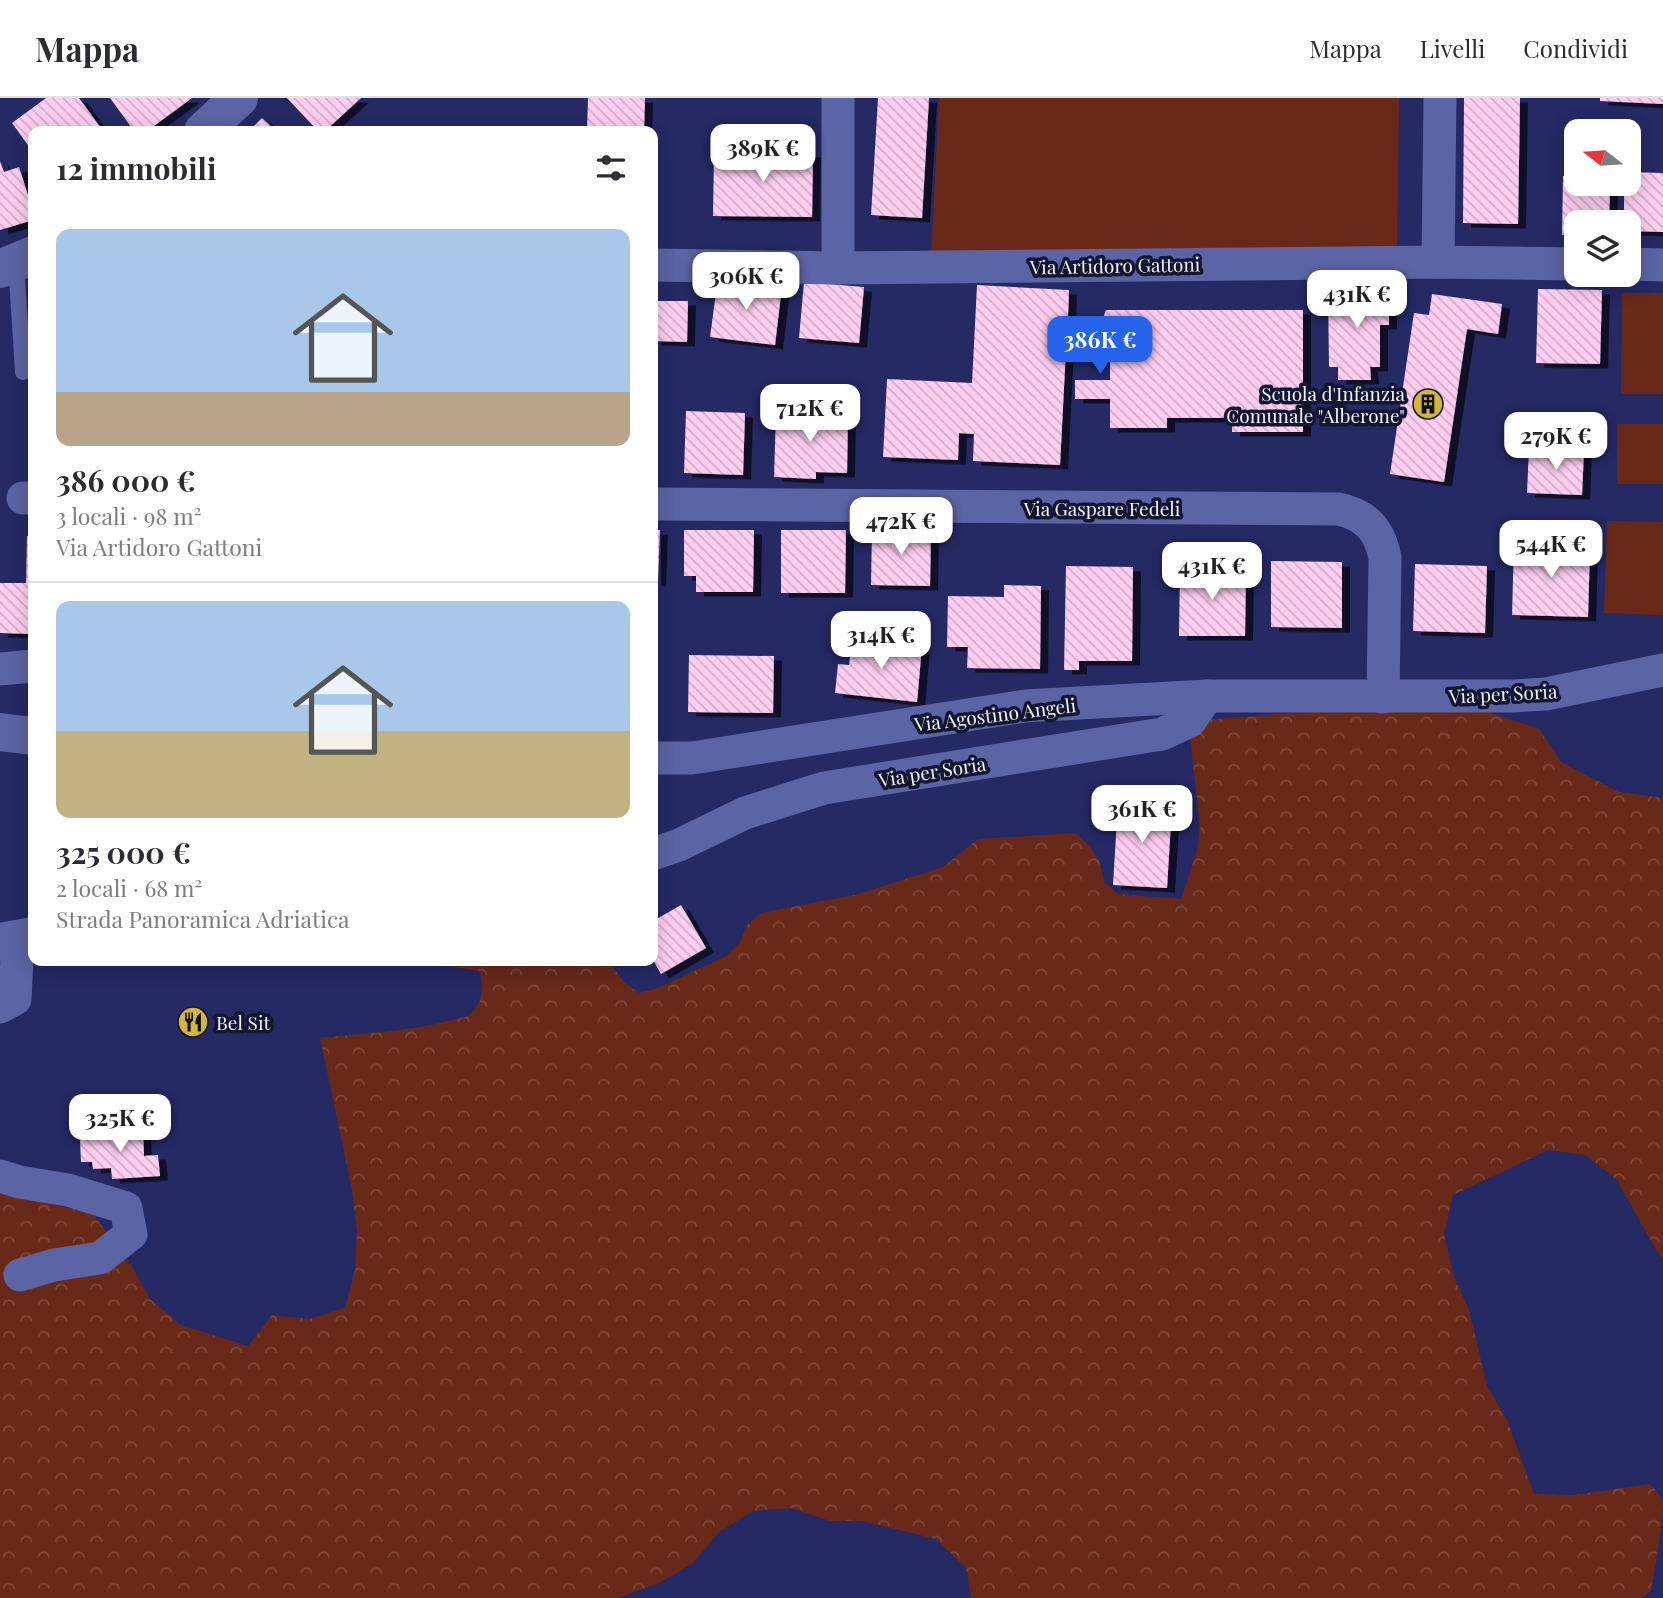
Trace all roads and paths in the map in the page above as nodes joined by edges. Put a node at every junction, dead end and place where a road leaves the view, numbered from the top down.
1 (239, 98) edge
2 (838, 98) edge
3 (1440, 98) edge
4 (208, 126) edge
5 (17, 262) edge
6 (1438, 262) junction
7 (1564, 264) edge
8 (1641, 264) edge
9 (658, 265) edge
10 (1663, 265) edge
11 (838, 268) junction
12 (23, 372) dead end
13 (658, 504) edge
14 (28, 666) edge
15 (0, 669) edge
16 (1663, 670) edge
17 (1206, 696) junction
18 (1382, 697) junction
19 (0, 732) edge
20 (28, 735) edge
21 (658, 758) edge
22 (658, 852) edge
23 (17, 939) edge
24 (0, 1007) edge
25 (0, 1176) edge
26 (20, 1275) dead end

1 - 4 street
2 - 11 street
3 - 6 street
5 - 12 lane
6 - 7 street, Via Artidoro Gattoni
6 - 11 street, Via Artidoro Gattoni
8 - 10 street
9 - 11 street, Via Artidoro Gattoni
13 - 18 street, Via Gaspare Fedeli
14 - 15 street
16 - 18 street, Via per Soria
17 - 18 street, Via Agostino Angeli
17 - 21 street, Via Agostino Angeli
17 - 22 street, Via per Soria
19 - 20 street
23 - 24 street
25 - 26 street

